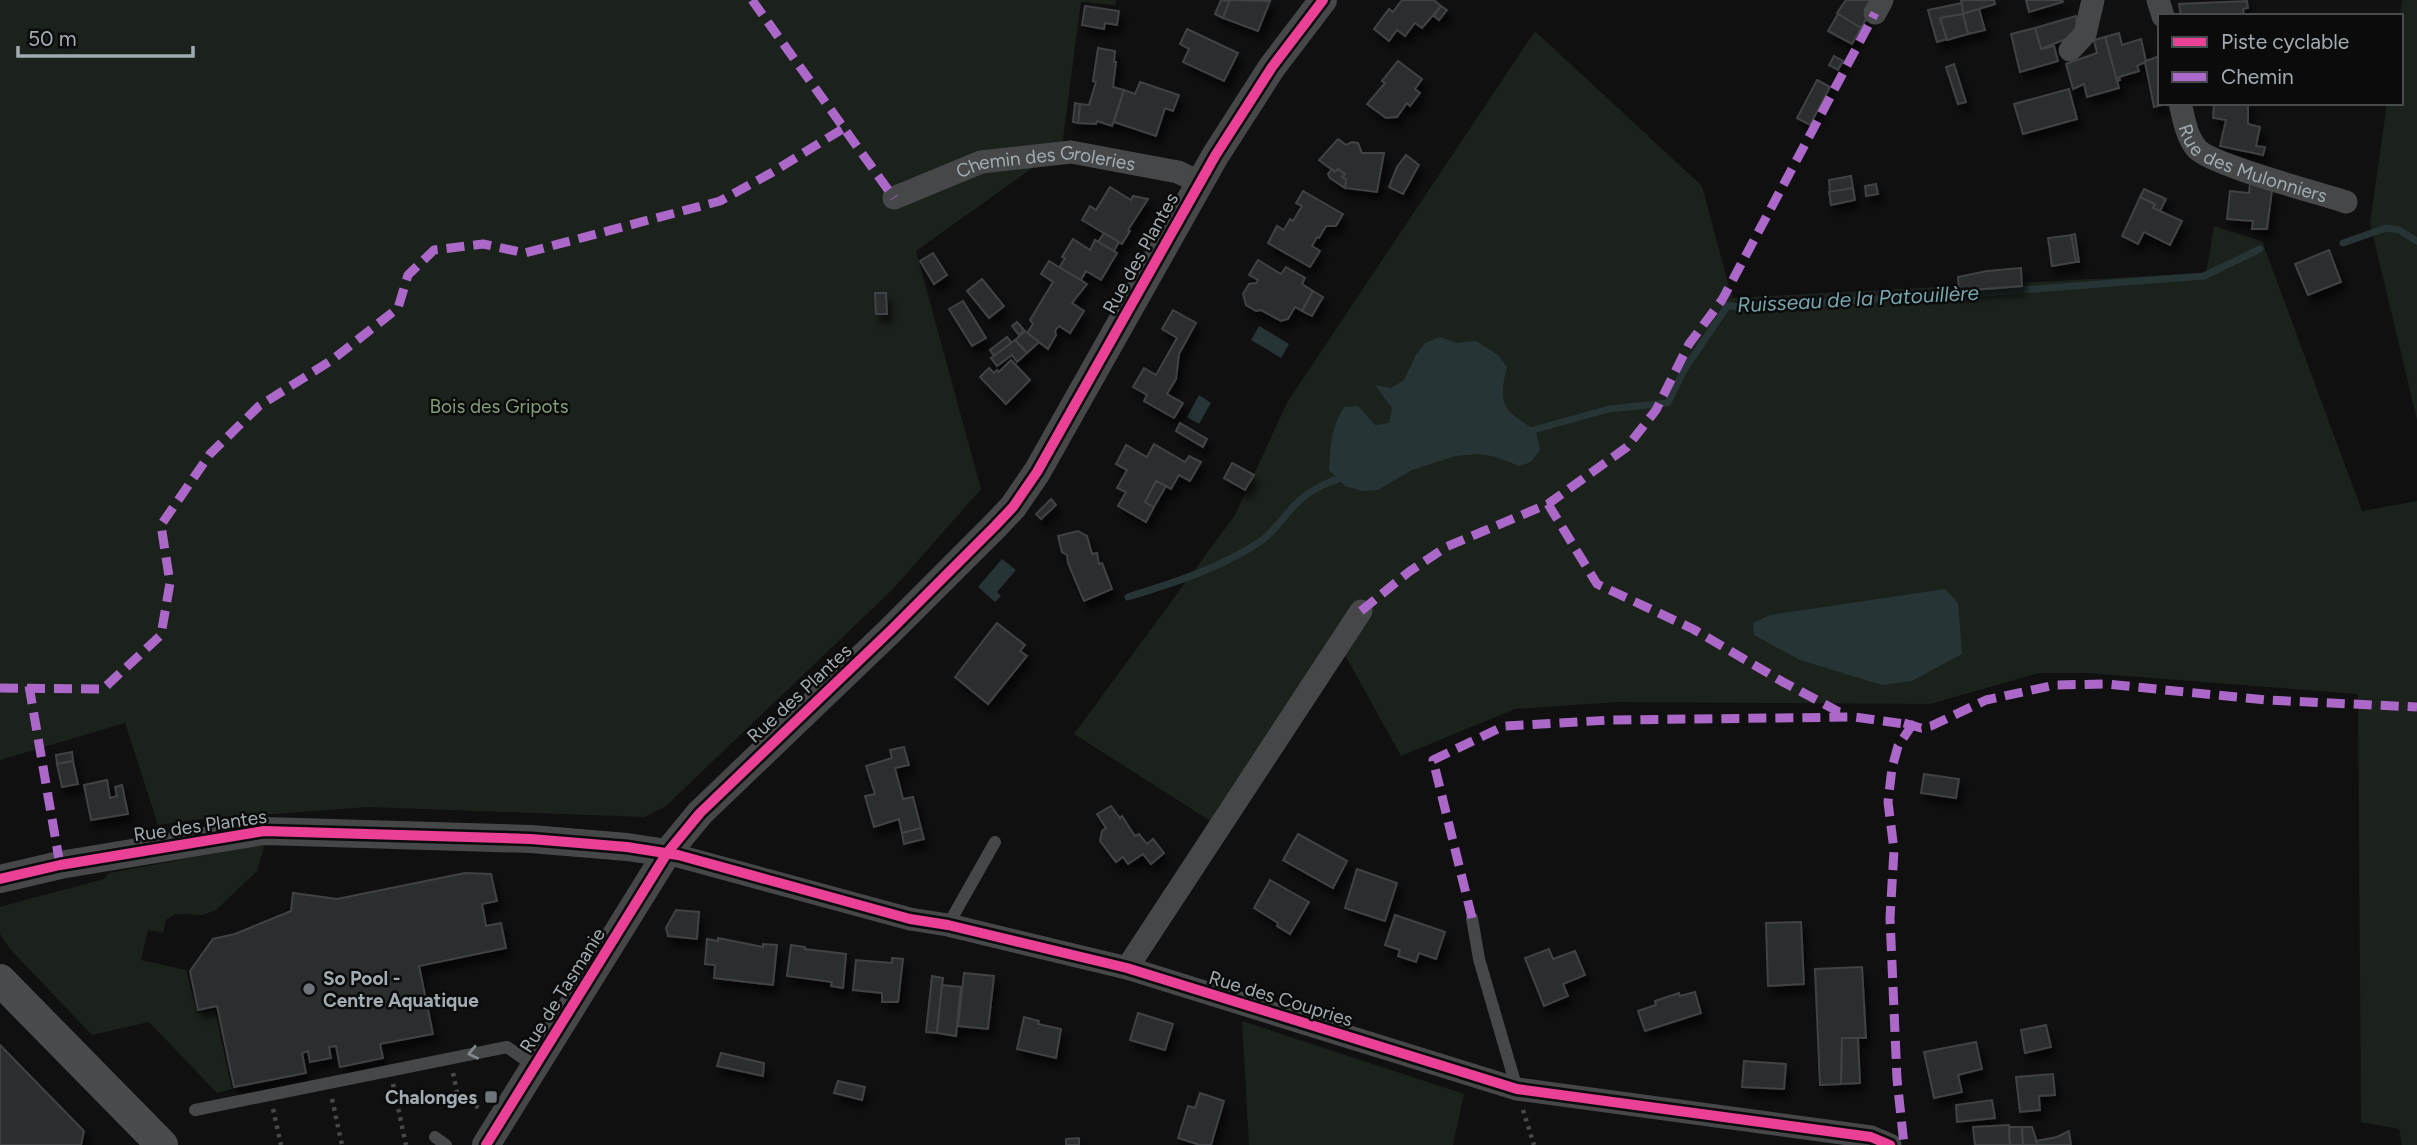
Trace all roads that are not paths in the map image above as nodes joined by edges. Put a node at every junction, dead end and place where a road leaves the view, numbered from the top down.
1 (1323, 0) edge
2 (2093, 0) edge
3 (2070, 50) dead end
4 (2180, 105) edge
5 (1199, 182) junction
6 (894, 198) dead end
7 (2346, 202) dead end
8 (1361, 611) dead end
9 (995, 842) dead end
10 (667, 853) junction
11 (0, 878) edge
12 (1472, 918) dead end
13 (948, 925) junction
14 (1127, 968) junction
15 (0, 980) edge
16 (535, 1067) junction
17 (1517, 1089) junction
18 (195, 1110) dead end
19 (162, 1145) edge
20 (486, 1145) edge
21 (1890, 1145) edge

1 - 5 street, Rue des Plantes
2 - 3 street
4 - 7 street, Rue des Mulonniers
5 - 6 street, Chemin des Groleries
5 - 10 street, Rue des Plantes
8 - 14 street
9 - 13 lane
10 - 11 street, Rue des Plantes
10 - 13 street, Rue des Coupries
10 - 16 street, Rue de Tasmanie
12 - 17 lane
13 - 14 street, Rue des Coupries
14 - 17 street, Rue des Coupries
15 - 19 main road
16 -> 18 lane
16 - 20 street, Rue de Tasmanie
17 - 21 street, Rue des Coupries

